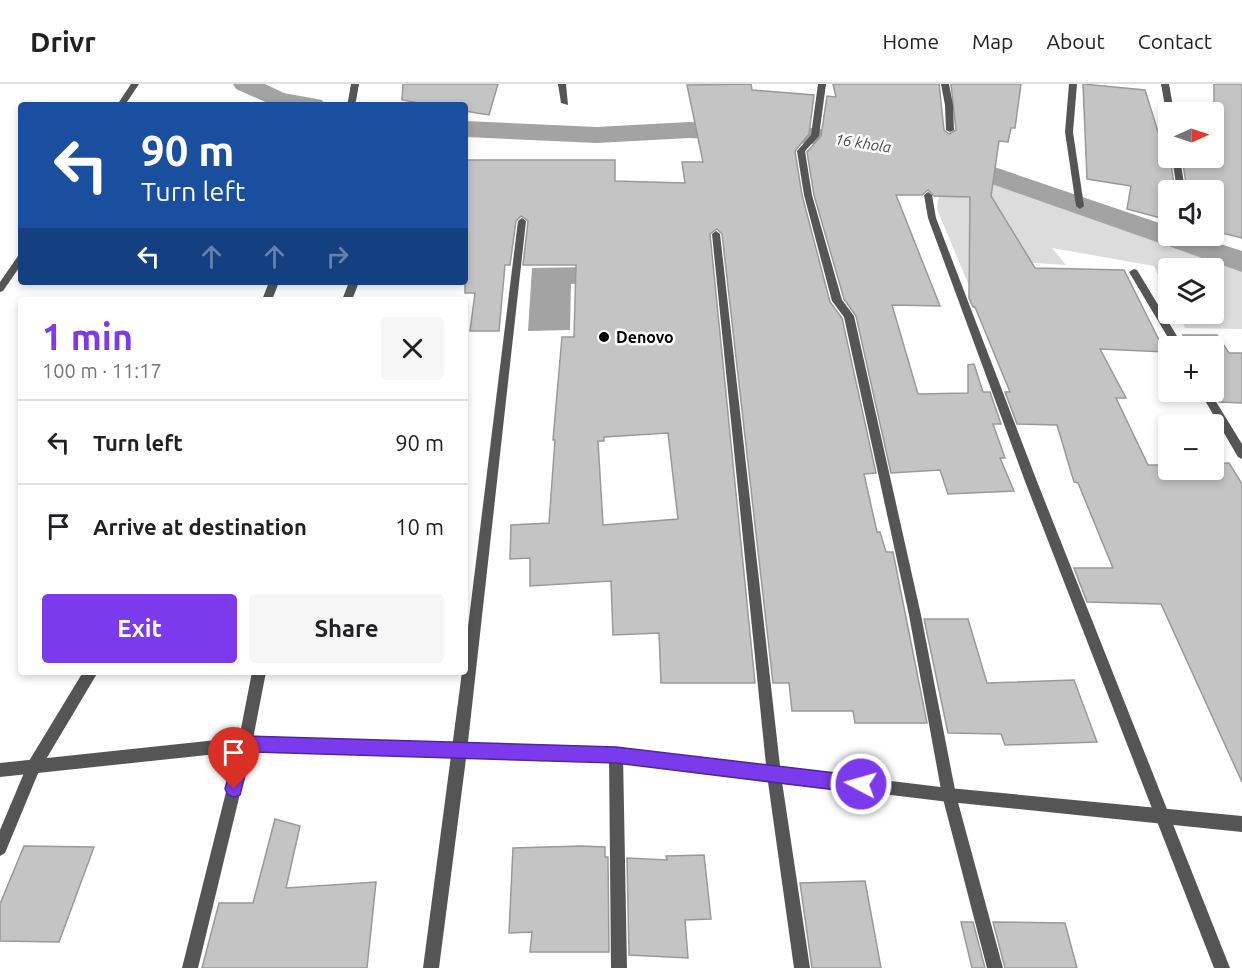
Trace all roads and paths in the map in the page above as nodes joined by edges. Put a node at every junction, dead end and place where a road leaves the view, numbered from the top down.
1 (135, 84) edge
2 (355, 84) edge
3 (562, 84) edge
4 (822, 84) edge
5 (945, 84) edge
6 (1073, 84) edge
7 (1165, 84) edge
8 (123, 102) edge
9 (350, 102) edge
10 (1168, 102) edge
11 (565, 103) dead end
12 (950, 130) dead end
13 (928, 195) dead end
14 (1080, 206) dead end
15 (522, 221) dead end
16 (716, 234) dead end
17 (18, 262) edge
18 (1134, 272) dead end
19 (0, 289) edge
20 (1172, 336) edge
21 (1211, 402) edge
22 (1242, 454) edge
23 (89, 675) edge
24 (258, 675) edge
25 (245, 744) junction
26 (460, 751) junction
27 (616, 755) junction
28 (34, 766) junction
29 (0, 770) edge
30 (774, 775) junction
31 (949, 795) junction
32 (1161, 815) junction
33 (1242, 824) edge
34 (0, 848) edge
35 (190, 968) edge
36 (431, 968) edge
37 (619, 968) edge
38 (802, 968) edge
39 (995, 968) edge
40 (1222, 968) edge

1 - 8 street
2 - 9 street
3 - 11 street
4 - 31 street
5 - 12 street
6 - 14 street
7 - 10 street
13 - 32 street
15 - 26 street
16 - 30 street
17 - 19 street
18 - 20 street
21 - 22 street
23 - 28 street
24 - 25 street
25 - 26 street
25 - 28 street
25 - 35 street
26 - 27 street
26 - 36 street
27 - 30 street
27 - 37 street
28 - 29 street
28 - 34 street
30 - 31 street
30 - 38 street
31 - 32 street
31 - 39 street
32 - 33 street
32 - 40 street

